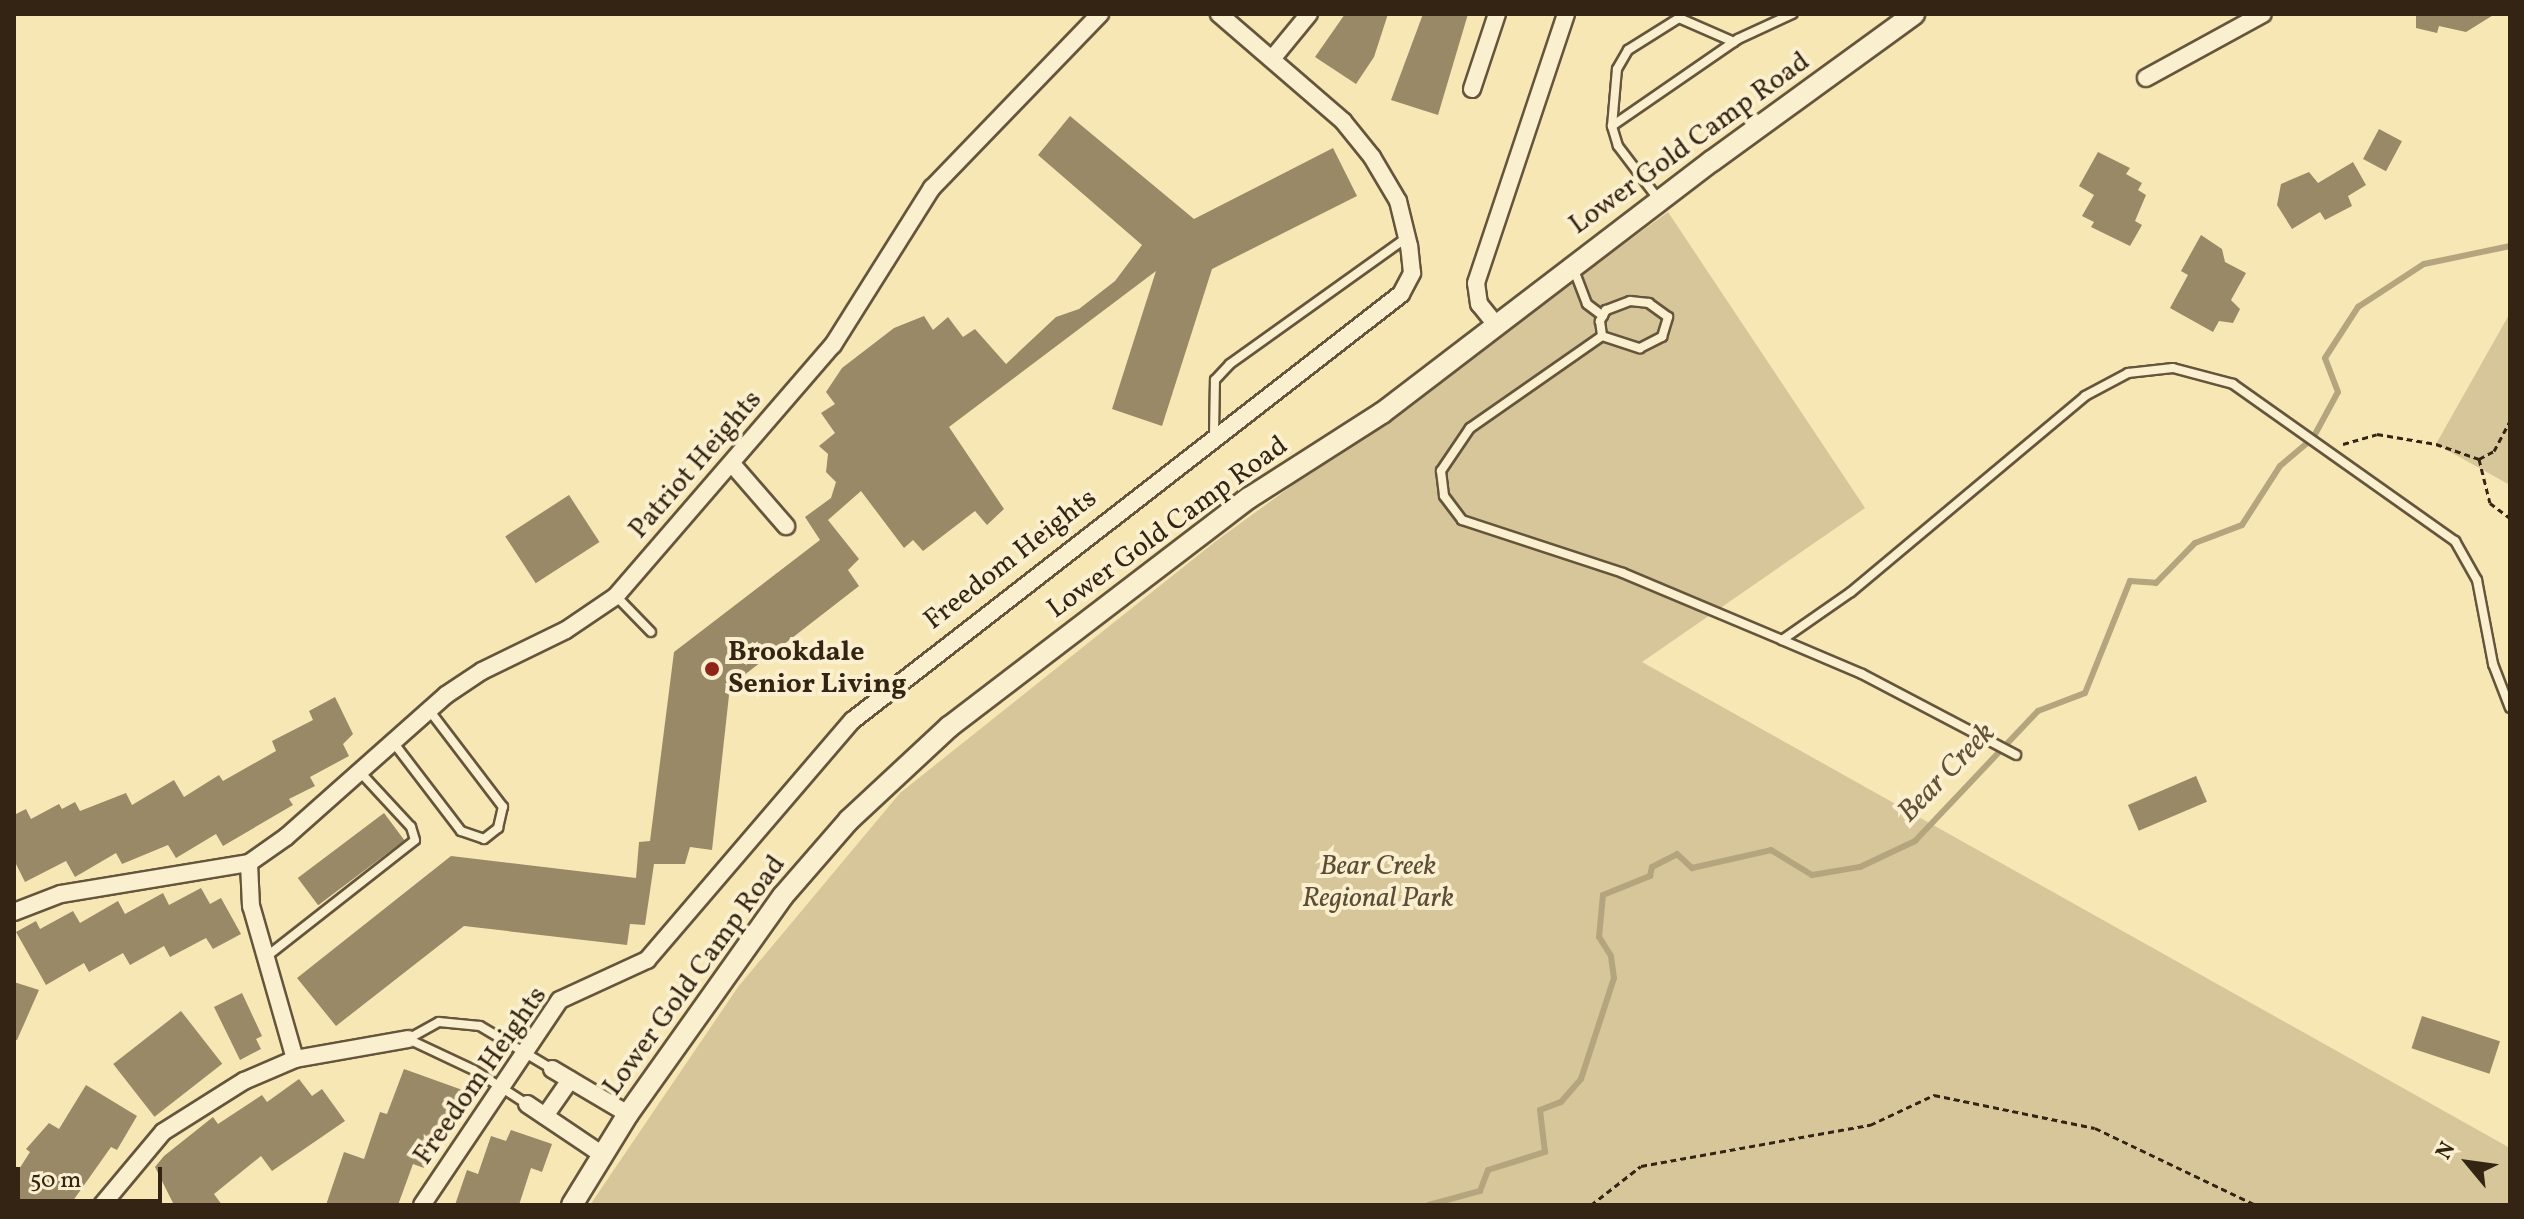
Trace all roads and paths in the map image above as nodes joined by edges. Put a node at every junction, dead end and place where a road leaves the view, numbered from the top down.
1 (1100, 14) edge
2 (1219, 14) edge
3 (1309, 14) edge
4 (1497, 14) edge
5 (1566, 14) edge
6 (1792, 14) edge
7 (1914, 14) edge
8 (2263, 14) edge
9 (1734, 42) junction
10 (1272, 59) junction
11 (2146, 78) dead end
12 (1472, 89) dead end
13 (1612, 126) junction
14 (1659, 200) junction
15 (1406, 237) junction
16 (1573, 265) junction
17 (1603, 316) junction
18 (1497, 326) junction
19 (1602, 336) junction
20 (2510, 421) edge
21 (1214, 435) junction
22 (2323, 449) junction
23 (2479, 459) junction
24 (733, 465) junction
25 (2510, 518) edge
26 (786, 526) dead end
27 (616, 596) junction
28 (651, 632) dead end
29 (1782, 640) junction
30 (2510, 708) edge
31 (429, 710) junction
32 (393, 742) junction
33 (2016, 755) dead end
34 (360, 772) junction
35 (249, 863) junction
36 (14, 912) edge
37 (266, 957) junction
38 (408, 1039) junction
39 (523, 1053) junction
40 (295, 1059) junction
41 (552, 1069) joint
42 (570, 1080) junction
43 (503, 1087) junction
44 (527, 1104) joint
45 (628, 1114) junction
46 (545, 1116) junction
47 (603, 1155) junction
48 (102, 1205) edge
49 (422, 1205) edge
50 (572, 1205) edge
51 (1591, 1205) edge
52 (2256, 1205) edge

1 - 24 street, Patriot Heights
2 - 10 street
3 - 10 street
4 - 12 street
5 - 18 street
6 - 9 lane
7 - 14 street, Lower Gold Camp Road
8 - 11 street
9 - 13 lane
9 - 13 lane
10 - 15 street, Freedom Heights
13 - 14 lane
14 - 16 street, Lower Gold Camp Road
15 - 21 lane
15 - 21 street, Freedom Heights
16 - 17 lane
16 - 18 street, Lower Gold Camp Road
17 - 19 lane
17 - 19 lane
18 - 45 street, Lower Gold Camp Road
19 - 29 lane
20 - 23 path
21 - 39 street, Freedom Heights
22 - 23 path
22 - 29 lane
22 - 30 lane
23 - 25 path
24 - 26 street
24 - 27 street, Patriot Heights
27 - 28 lane
27 - 31 street, Patriot Heights
29 - 33 lane
31 - 32 street, Patriot Heights
31 - 32 lane
32 - 34 street, Patriot Heights
34 - 35 street, Patriot Heights
34 - 37 lane
35 - 36 street, Patriot Heights
35 - 37 street
37 - 40 street
38 - 39 lane
38 - 40 street
38 - 43 lane
39 - 41 lane
39 - 43 street, Freedom Heights
40 - 48 street
41 - 42 street
42 - 45 street
42 - 46 street
43 - 44 lane
43 - 49 street, Freedom Heights
44 - 46 street
45 - 47 street, Lower Gold Camp Road
46 - 47 street
47 - 50 street, Lower Gold Camp Road
51 - 52 path

